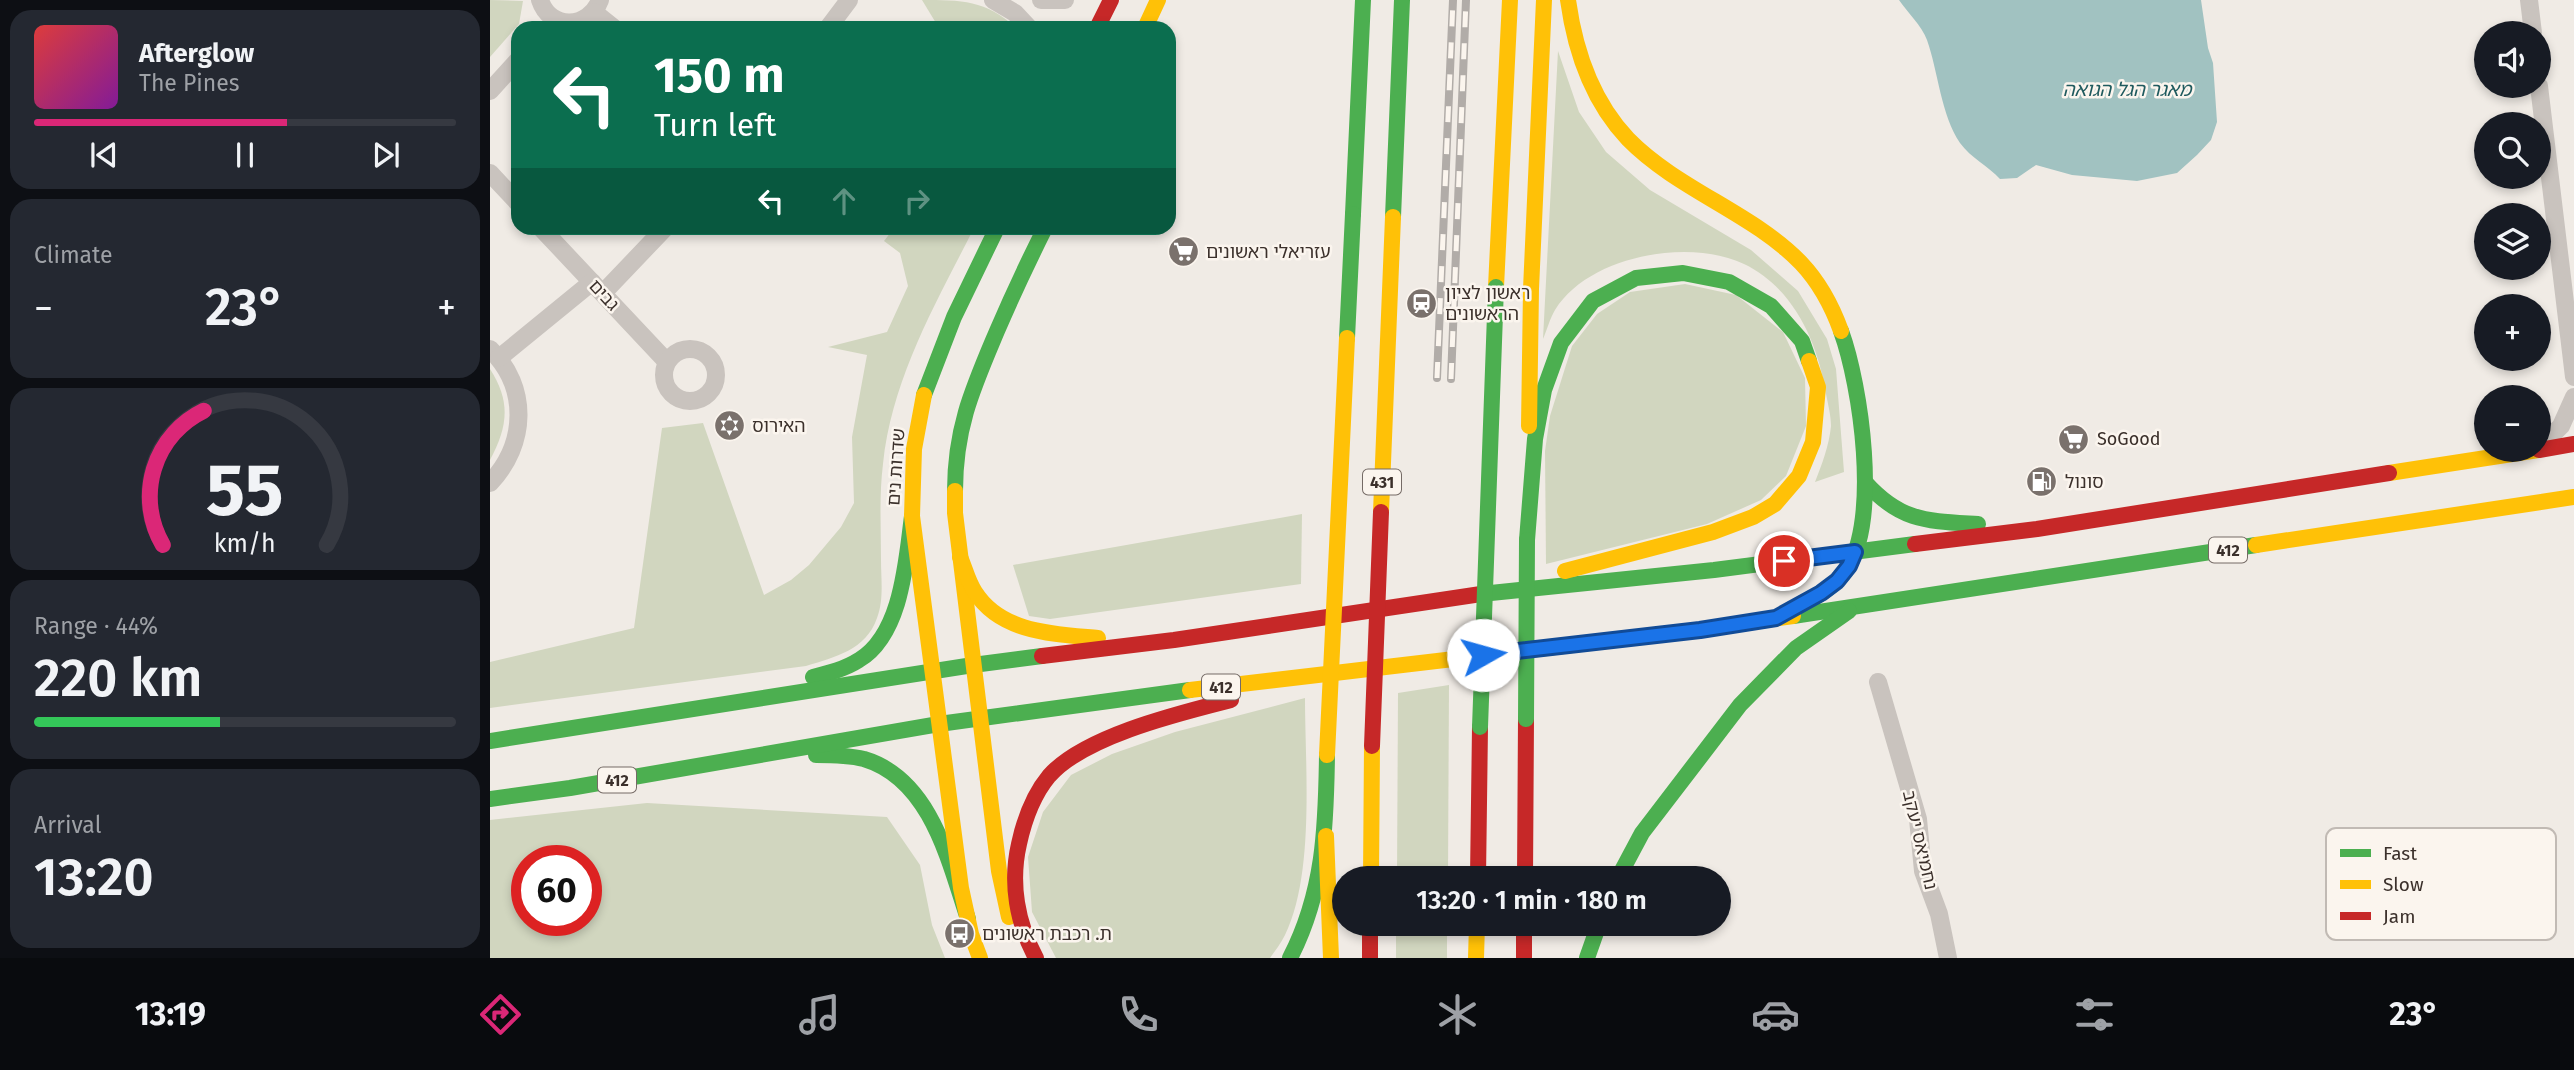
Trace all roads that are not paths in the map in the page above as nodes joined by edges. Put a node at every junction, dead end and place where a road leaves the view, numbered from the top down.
1 (540, 0) edge
2 (849, 0) edge
3 (993, 0) edge
4 (1041, 0) edge
5 (1065, 0) edge
6 (1111, 0) edge
7 (1158, 0) edge
8 (1363, 0) edge
9 (1402, 0) edge
10 (1510, 0) edge
11 (1544, 0) edge
12 (1568, 0) edge
13 (2529, 0) edge
14 (597, 6) edge
15 (547, 21) edge
16 (583, 21) edge
17 (609, 21) edge
18 (833, 21) edge
19 (1022, 21) edge
20 (1100, 21) edge
21 (1148, 21) edge
22 (2532, 21) edge
23 (511, 68) edge
24 (490, 91) edge
25 (2540, 98) edge
26 (490, 173) edge
27 (511, 196) edge
28 (548, 235) edge
29 (657, 235) edge
30 (994, 235) edge
31 (1042, 235) edge
32 (597, 288) junction
33 (494, 353) edge
34 (667, 362) dead end
35 (2574, 377) edge
36 (2574, 397) edge
37 (2551, 436) edge
38 (2574, 444) edge
39 (2551, 447) edge
40 (2474, 459) edge
41 (490, 482) edge
42 (1865, 482) junction
43 (2574, 497) edge
44 (912, 516) junction
45 (2037, 529) junction
46 (1527, 540) junction
47 (1855, 552) junction
48 (960, 557) junction
49 (1446, 598) junction
50 (1854, 607) junction
51 (1776, 618) junction
52 (1174, 640) junction
53 (973, 665) junction
54 (932, 671) junction
55 (1348, 671) junction
56 (1878, 682) dead end
57 (692, 709) junction
58 (980, 719) junction
59 (939, 724) junction
60 (490, 741) edge
61 (743, 757) junction
62 (490, 799) edge
63 (1326, 836) junction
64 (1371, 866) edge
65 (1478, 866) edge
66 (1525, 866) edge
67 (1624, 866) edge
68 (968, 919) junction
69 (1370, 936) edge
70 (1477, 936) edge
71 (1524, 936) edge
72 (1595, 936) edge
73 (980, 958) edge
74 (1030, 958) edge
75 (1036, 958) edge
76 (1290, 958) edge
77 (1331, 958) edge
78 (1370, 958) edge
79 (1476, 958) edge
80 (1524, 958) edge
81 (1587, 958) edge
82 (1948, 958) edge

1 - 15 street
2 - 18 street
3 - 19 street
4 - 5 street
6 - 20 main road
7 - 21 main road
8 - 63 main road, bridge
9 - 64 main road, 431, bridge
10 - 65 main road, bridge
11 - 46 main road
12 - 42 main road
13 - 22 street
14 - 16 street
14 - 17 street
23 - 24 street
25 - 35 street
26 - 27 street
28 - 32 street, גבים
29 - 32 street
30 - 44 main road, שדרות נים
31 - 48 main road
32 - 33 street
32 - 34 street, גבים
33 - 41 street
36 - 37 street
38 - 39 main road
40 - 45 main road
42 - 45 main road
42 - 47 main road
43 - 50 main road, 412
44 - 54 main road, שדרות נים
44 - 57 main road
45 - 47 main road
46 - 49 main road
46 - 66 main road, bridge
47 - 49 main road
47 - 51 main road
48 - 52 main road
48 - 53 main road
49 - 52 main road
50 - 51 main road, 412
50 - 67 main road
51 - 55 main road, 412
52 - 53 main road
53 - 54 main road
53 - 58 main road
54 - 57 main road
54 - 59 main road, שדרות נים
55 - 58 main road, 412
55 - 75 main road
56 - 82 street, נחמיאס יעקב
57 - 60 main road
58 - 59 main road, 412
58 - 74 main road
59 - 61 main road, 412
59 - 68 main road, שדרות נים
61 - 62 main road, 412
61 - 68 main road
63 - 76 main road
63 - 77 main road
68 - 73 main road
69 - 78 main road
70 - 79 main road
71 - 80 main road
72 - 81 main road

